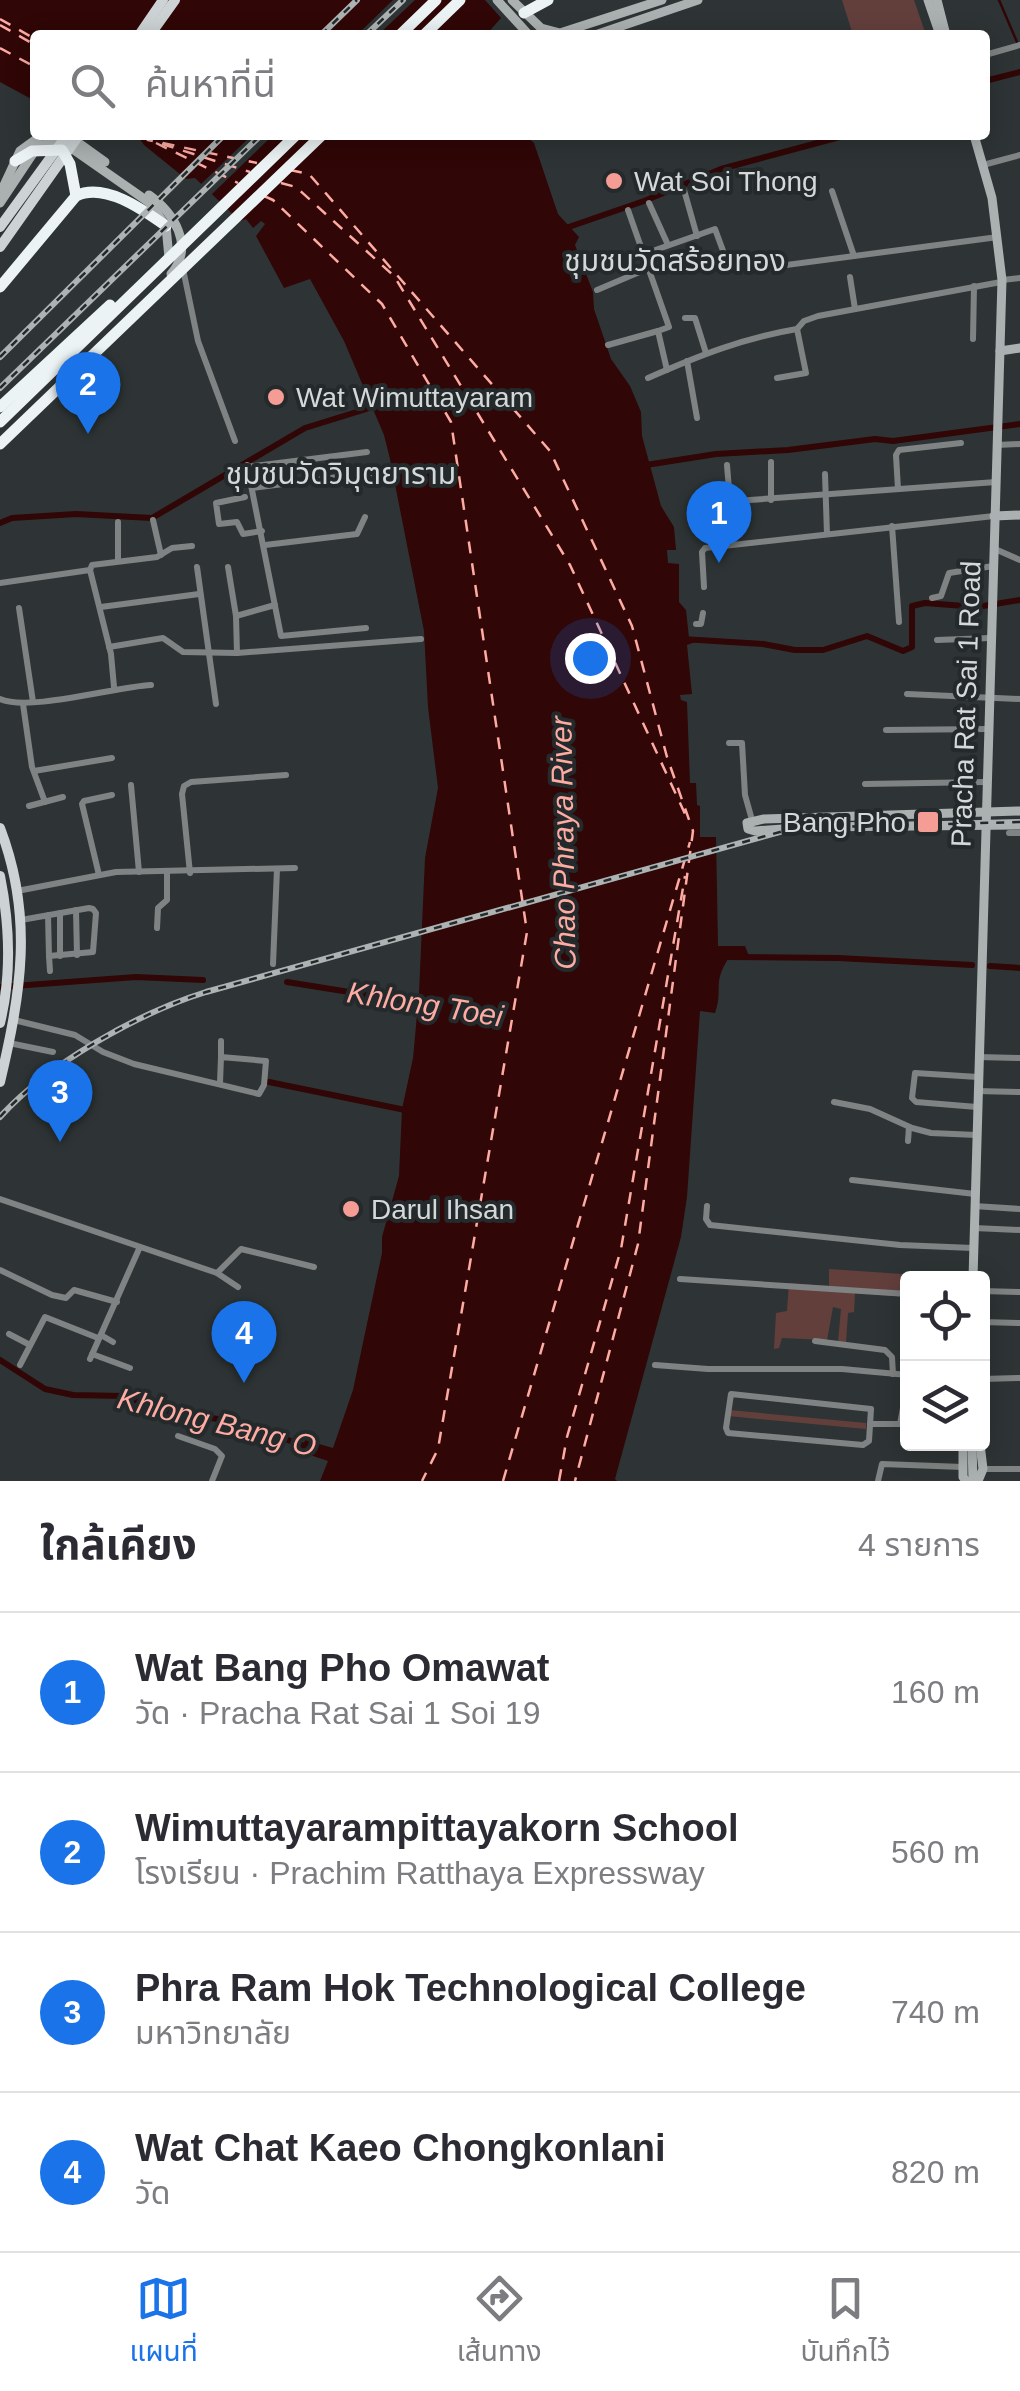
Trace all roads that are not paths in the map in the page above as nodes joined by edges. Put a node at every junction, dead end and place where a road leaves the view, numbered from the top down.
1 (164, 0) edge
2 (175, 0) edge
3 (436, 0) edge
4 (460, 0) edge
5 (497, 0) edge
6 (512, 0) edge
7 (548, 0) edge
8 (662, 0) edge
9 (928, 0) edge
10 (937, 0) edge
11 (691, 1) edge
12 (636, 4) edge
13 (519, 14) junction
14 (142, 30) edge
15 (154, 30) edge
16 (405, 30) edge
17 (429, 30) edge
18 (527, 30) edge
19 (549, 30) edge
20 (568, 30) edge
21 (610, 30) edge
22 (941, 30) edge
23 (942, 30) edge
24 (1019, 46) edge
25 (990, 54) edge
26 (34, 140) edge
27 (63, 140) edge
28 (73, 140) edge
29 (75, 140) edge
30 (291, 140) edge
31 (317, 140) edge
32 (976, 140) edge
33 (32, 151) junction
34 (1020, 155) edge
35 (15, 161) junction
36 (983, 165) junction
37 (684, 190) dead end
38 (832, 191) dead end
39 (0, 194) edge
40 (31, 194) junction
41 (76, 196) junction
42 (0, 202) edge
43 (649, 203) dead end
44 (628, 210) dead end
45 (166, 226) junction
46 (0, 227) edge
47 (697, 236) junction
48 (998, 238) junction
49 (668, 245) junction
50 (0, 247) edge
51 (644, 254) junction
52 (854, 256) junction
53 (180, 258) junction
54 (729, 267) dead end
55 (648, 268) junction
56 (756, 269) dead end
57 (155, 272) junction
58 (850, 277) dead end
59 (1020, 278) edge
60 (1002, 281) junction
61 (0, 286) edge
62 (974, 286) junction
63 (597, 290) dead end
64 (855, 310) junction
65 (685, 318) dead end
66 (797, 329) junction
67 (658, 331) junction
68 (973, 339) dead end
69 (608, 345) dead end
70 (1020, 348) edge
71 (1000, 351) junction
72 (706, 353) junction
73 (687, 361) junction
74 (667, 370) junction
75 (648, 378) dead end
76 (777, 378) dead end
77 (0, 408) edge
78 (697, 418) dead end
79 (0, 420) edge
80 (235, 441) dead end
81 (961, 443) dead end
82 (1020, 444) edge
83 (997, 445) junction
84 (0, 446) edge
85 (367, 452) dead end
86 (771, 462) dead end
87 (727, 465) dead end
88 (378, 472) dead end
89 (825, 474) dead end
90 (996, 482) junction
91 (252, 488) junction
92 (898, 489) junction
93 (245, 496) dead end
94 (826, 496) junction
95 (771, 500) junction
96 (730, 502) junction
97 (708, 503) dead end
98 (1020, 515) edge
99 (994, 516) junction
100 (365, 517) dead end
101 (153, 520) dead end
102 (118, 522) dead end
103 (892, 526) junction
104 (262, 531) junction
105 (826, 534) junction
106 (264, 544) junction
107 (192, 546) dead end
108 (993, 549) junction
109 (161, 555) junction
110 (118, 560) junction
111 (1020, 560) edge
112 (197, 566) dead end
113 (228, 566) dead end
114 (992, 566) junction
115 (90, 570) junction
116 (0, 583) edge
117 (704, 588) dead end
118 (199, 594) junction
119 (932, 598) dead end
120 (276, 605) junction
121 (101, 607) junction
122 (19, 608) dead end
123 (704, 613) dead end
124 (236, 616) junction
125 (900, 622) dead end
126 (696, 624) dead end
127 (366, 628) dead end
128 (990, 638) junction
129 (421, 639) dead end
130 (937, 640) dead end
131 (109, 647) junction
132 (237, 653) junction
133 (208, 654) junction
134 (151, 685) dead end
135 (114, 687) junction
136 (907, 694) dead end
137 (988, 698) junction
138 (0, 699) edge
139 (1020, 699) edge
140 (33, 702) junction
141 (22, 704) junction
142 (216, 704) dead end
143 (987, 729) junction
144 (886, 730) dead end
145 (729, 743) dead end
146 (112, 758) dead end
147 (34, 771) junction
148 (286, 775) dead end
149 (985, 782) junction
150 (865, 784) dead end
151 (131, 785) dead end
152 (112, 795) dead end
153 (63, 797) dead end
154 (45, 802) junction
155 (29, 806) dead end
156 (1020, 811) edge
157 (984, 812) junction
158 (752, 820) junction
159 (1020, 825) edge
160 (984, 826) junction
161 (0, 828) edge
162 (1009, 832) dead end
163 (1020, 833) edge
164 (294, 868) dead end
165 (277, 869) junction
166 (140, 872) junction
167 (166, 872) junction
168 (190, 873) junction
169 (99, 875) junction
170 (0, 876) edge
171 (18, 890) junction
172 (2, 896) edge
173 (76, 910) junction
174 (3, 913) edge
175 (60, 913) junction
176 (48, 915) junction
177 (20, 920) junction
178 (157, 928) dead end
179 (77, 954) junction
180 (49, 956) junction
181 (60, 956) junction
182 (272, 964) dead end
183 (50, 971) dead end
184 (1, 1017) edge
185 (14, 1020) junction
186 (221, 1041) dead end
187 (9, 1043) junction
188 (53, 1052) dead end
189 (221, 1057) junction
190 (978, 1057) junction
191 (1020, 1058) edge
192 (978, 1076) junction
193 (0, 1082) edge
194 (220, 1083) junction
195 (977, 1091) junction
196 (1020, 1092) edge
197 (834, 1102) dead end
198 (977, 1106) junction
199 (909, 1127) junction
200 (976, 1135) junction
201 (908, 1141) dead end
202 (852, 1180) dead end
203 (975, 1194) junction
204 (0, 1199) edge
205 (707, 1206) dead end
206 (974, 1206) junction
207 (1020, 1209) edge
208 (974, 1228) junction
209 (1020, 1230) edge
210 (974, 1248) junction
211 (139, 1249) junction
212 (314, 1267) dead end
213 (0, 1270) edge
214 (973, 1271) edge
215 (218, 1273) junction
216 (680, 1279) dead end
217 (238, 1286) dead end
218 (990, 1290) edge
219 (1020, 1292) edge
220 (900, 1293) edge
221 (117, 1302) junction
222 (990, 1322) edge
223 (1020, 1324) edge
224 (9, 1334) dead end
225 (99, 1336) junction
226 (815, 1341) dead end
227 (113, 1342) dead end
228 (30, 1345) junction
229 (656, 1364) dead end
230 (20, 1365) dead end
231 (130, 1368) dead end
232 (893, 1374) junction
233 (900, 1374) edge
234 (1020, 1378) edge
235 (990, 1379) edge
236 (870, 1424) junction
237 (900, 1424) edge
238 (178, 1436) dead end
239 (963, 1451) edge
240 (972, 1451) edge
241 (981, 1451) edge
242 (963, 1467) junction
243 (983, 1468) junction
244 (1020, 1469) edge
245 (212, 1481) edge
246 (878, 1481) edge
247 (973, 1481) edge

1 - 14 main road
2 - 15 main road
3 - 16 highway
4 - 17 highway
5 - 13 main road
6 - 13 main road
7 - 13 highway
8 - 12 main road
9 - 22 main road
10 - 23 main road
11 - 21 main road
12 - 20 main road
13 - 18 main road
13 - 19 main road
24 - 25 street
26 - 35 main road
27 - 40 main road
28 - 53 main road
29 - 40 main road
30 - 57 highway
31 - 84 highway
32 - 36 main road, Pracha Rat Sai 1 Road
33 - 35 highway
33 - 41 highway
33 - 42 main road
33 - 45 main road
34 - 36 street
35 - 39 main road
36 - 48 main road, Pracha Rat Sai 1 Road
37 - 47 street
38 - 52 street
40 - 46 main road
40 - 50 main road
41 - 45 highway
41 - 61 highway
43 - 49 street
44 - 51 street
45 - 79 main road
47 - 49 street
47 - 54 street
48 - 52 street
48 - 60 main road, Pracha Rat Sai 1 Road
49 - 51 street
51 - 55 street
52 - 56 street
53 - 80 street
53 - 84 main road
55 - 63 street
55 - 67 street
57 - 77 highway
57 - 79 highway
58 - 64 street
59 - 60 street
60 - 62 street
60 - 71 main road, Pracha Rat Sai 1 Road
62 - 64 street
62 - 68 street
64 - 66 street
65 - 72 street
66 - 72 street
66 - 76 street
67 - 69 street
67 - 74 street
70 - 71 main road
71 - 83 main road, Pracha Rat Sai 1 Road
72 - 73 street
73 - 74 street
73 - 78 street
74 - 75 street
81 - 92 street
82 - 83 street
83 - 90 main road, Pracha Rat Sai 1 Road
85 - 91 street
86 - 95 street
87 - 96 street
88 - 91 street
89 - 94 street
90 - 92 street
90 - 99 main road, Pracha Rat Sai 1 Road
91 - 104 street
92 - 94 street
93 - 104 street
94 - 95 street
94 - 105 street
95 - 96 street
96 - 97 street
98 - 99 main road
99 - 103 street
99 - 108 main road, Pracha Rat Sai 1 Road
100 - 106 street
101 - 109 street
102 - 110 street
103 - 105 street
103 - 125 street
104 - 106 street
105 - 117 street
106 - 120 street
107 - 109 street
108 - 111 street
108 - 114 main road, Pracha Rat Sai 1 Road
109 - 110 street
110 - 115 street
112 - 118 street
113 - 124 street
114 - 119 street
114 - 128 main road, Pracha Rat Sai 1 Road
115 - 116 street
115 - 121 street
118 - 121 street
118 - 133 street
120 - 124 street
120 - 127 street
121 - 131 street
122 - 140 street
123 - 126 street
124 - 132 street
128 - 130 street
128 - 137 main road, Pracha Rat Sai 1 Road
129 - 132 street
131 - 133 street
131 - 135 street
132 - 133 street
133 - 142 street
134 - 135 street
135 - 140 street
136 - 137 street
137 - 139 street
137 - 143 main road, Pracha Rat Sai 1 Road
138 - 141 street
140 - 141 street
141 - 147 street
143 - 144 street
143 - 149 main road, Pracha Rat Sai 1 Road
145 - 158 street
146 - 147 street
147 - 154 street
148 - 168 street
149 - 150 street
149 - 157 main road, Pracha Rat Sai 1 Road
151 - 166 street
152 - 169 street
153 - 154 street
154 - 155 street
156 - 157 main road
157 - 158 main road
157 - 160 main road, Pracha Rat Sai 1 Road
158 - 160 main road
159 - 160 main road
160 - 190 main road, Pracha Rat Sai 1 Road
161 - 171 main road
162 - 163 street
164 - 165 street
165 - 168 street
165 - 182 street
166 - 167 street
166 - 169 street
167 - 168 street
167 - 178 street
169 - 171 street
170 - 172 main road
171 - 177 main road
172 - 174 main road
173 - 175 street
173 - 179 street
173 - 179 street
174 - 184 main road
175 - 176 street
175 - 181 street
176 - 177 street
176 - 180 street
177 - 185 main road
179 - 181 street
180 - 181 street
180 - 183 street
185 - 187 main road
185 - 194 street
186 - 189 street
187 - 188 street
187 - 193 main road
189 - 194 street
189 - 194 street
190 - 191 street
190 - 192 main road, Pracha Rat Sai 1 Road
192 - 195 main road, Pracha Rat Sai 1 Road
192 - 198 street
195 - 196 street
195 - 198 main road, Pracha Rat Sai 1 Road
197 - 199 street
198 - 200 main road, Pracha Rat Sai 1 Road
199 - 200 street
199 - 201 street
200 - 203 main road, Pracha Rat Sai 1 Road
202 - 203 street
203 - 206 main road, Pracha Rat Sai 1 Road
204 - 211 street
205 - 210 street
206 - 207 street
206 - 208 main road, Pracha Rat Sai 1 Road
208 - 209 street
208 - 210 main road, Pracha Rat Sai 1 Road
210 - 214 main road, Pracha Rat Sai 1 Road
211 - 215 street
211 - 221 street
212 - 215 street
213 - 221 street
215 - 217 street
216 - 220 street
218 - 219 street
221 - 225 street
222 - 223 street
224 - 228 street
225 - 227 street
225 - 228 street
225 - 231 street
226 - 232 street
228 - 230 street
229 - 232 street
232 - 233 street
234 - 235 street
236 - 236 street
236 - 237 street
238 - 245 street
239 - 242 main road
240 - 247 main road
241 - 243 main road
242 - 246 street
242 - 247 main road
243 - 244 street
243 - 247 main road

